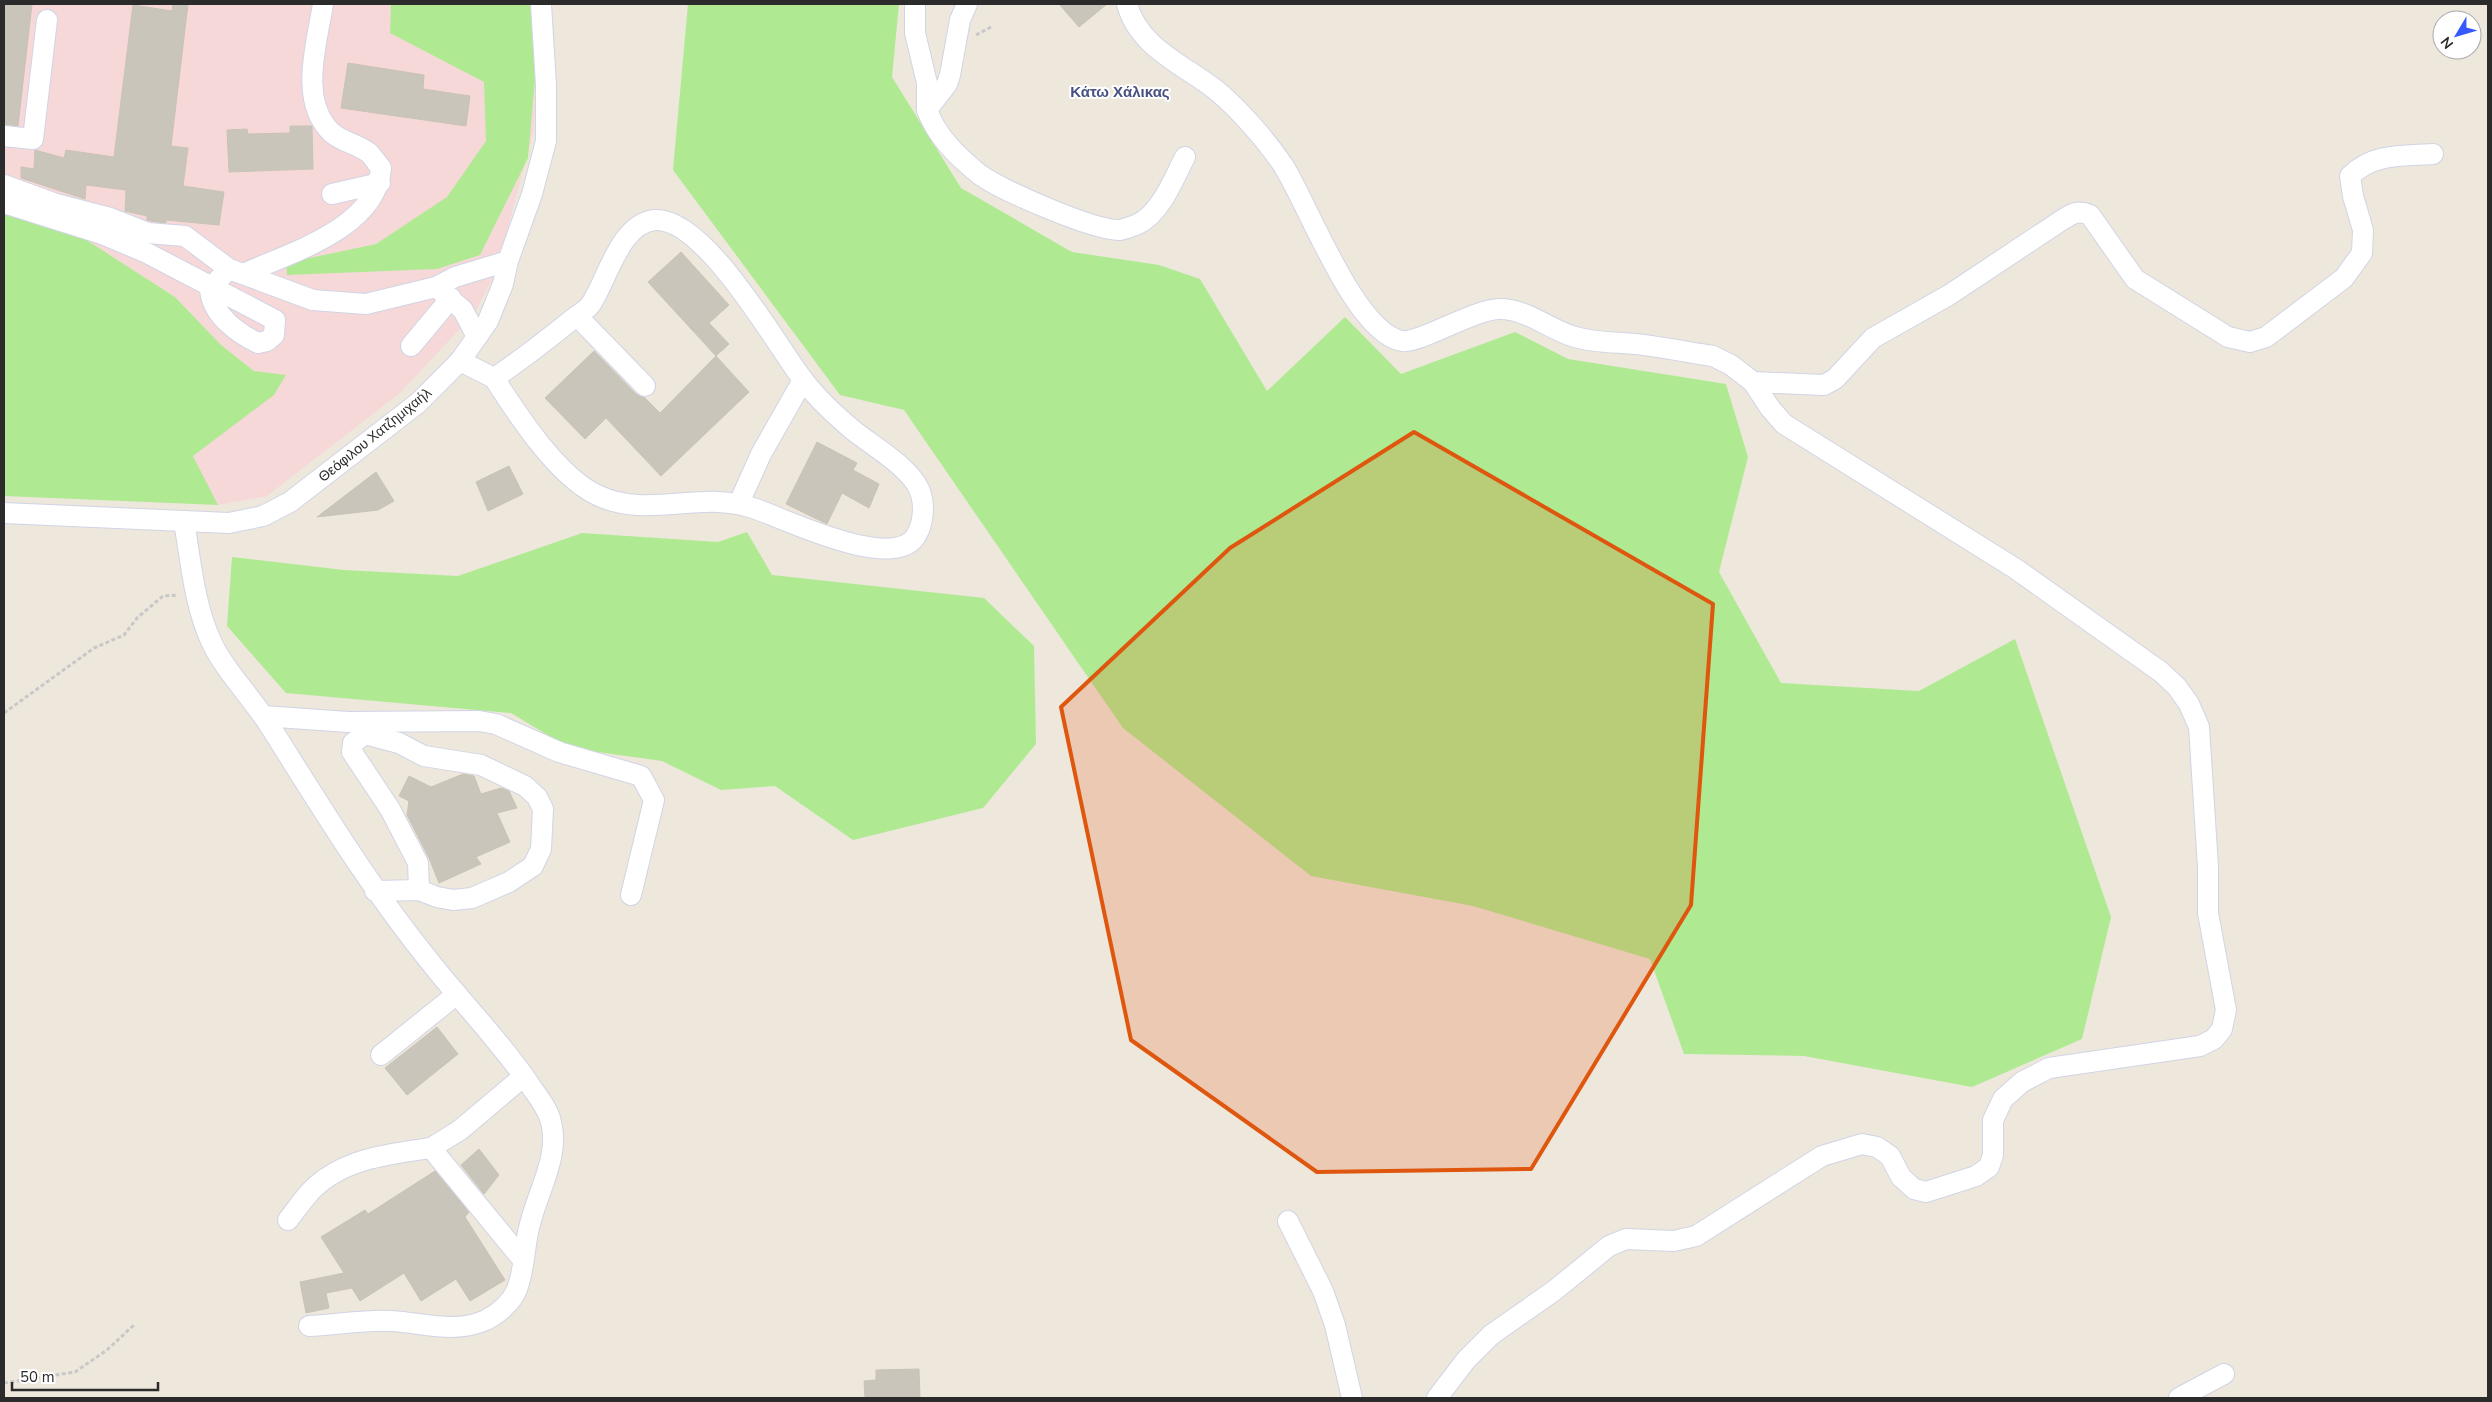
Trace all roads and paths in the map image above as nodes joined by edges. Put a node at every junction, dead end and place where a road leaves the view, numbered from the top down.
1 (323, 4) edge
2 (540, 4) edge
3 (915, 4) edge
4 (967, 4) edge
5 (1127, 4) edge
6 (47, 20) dead end
7 (927, 110) junction
8 (4, 136) edge
9 (2433, 154) dead end
10 (1185, 157) dead end
11 (380, 183) junction
12 (4, 185) edge
13 (332, 194) dead end
14 (4, 203) edge
15 (508, 261) junction
16 (236, 272) junction
17 (443, 293) junction
18 (577, 316) junction
19 (477, 337) junction
20 (411, 346) dead end
21 (460, 361) junction
22 (494, 378) junction
23 (803, 380) junction
24 (1753, 382) junction
25 (645, 386) dead end
26 (739, 503) junction
27 (4, 513) edge
28 (184, 522) junction
29 (197, 593) junction
30 (4, 713) edge
31 (263, 716) junction
32 (419, 890) junction
33 (375, 891) junction
34 (631, 895) dead end
35 (457, 994) junction
36 (381, 1055) dead end
37 (524, 1076) junction
38 (431, 1148) junction
39 (288, 1220) dead end
40 (1288, 1220) dead end
41 (523, 1260) junction
42 (134, 1324) dead end
43 (309, 1326) dead end
44 (2224, 1374) dead end
45 (4, 1383) edge
46 (1352, 1398) edge
47 (1437, 1398) edge
48 (2178, 1398) edge

1 - 11 street
2 - 15 street, Θεόφιλου Χατζημιχαήλ
3 - 7 street
4 - 7 street
5 - 24 street
6 - 8 street
7 - 10 street
9 - 24 street
11 - 13 street
11 - 16 street
12 - 16 street
14 - 16 street
15 - 17 street
15 - 19 street, Θεόφιλου Χατζημιχαήλ
16 - 17 street
17 - 19 street
17 - 20 street
18 - 22 street
18 - 23 street
18 - 25 street
19 - 21 street, Θεόφιλου Χατζημιχαήλ
21 - 22 street
21 - 28 street, Θεόφιλου Χατζημιχαήλ
22 - 26 street
23 - 26 street
23 - 26 street
24 - 47 street
27 - 28 street, Θεόφιλου Χατζημιχαήλ
28 - 29 street
29 - 30 path
29 - 31 street
31 - 33 street
31 - 34 street
32 - 32 street
32 - 33 street
33 - 35 street
35 - 36 street
35 - 37 street
37 - 38 street
37 - 41 street
38 - 39 street
38 - 41 street
40 - 46 street
41 - 43 street
42 - 45 path
44 - 48 street

